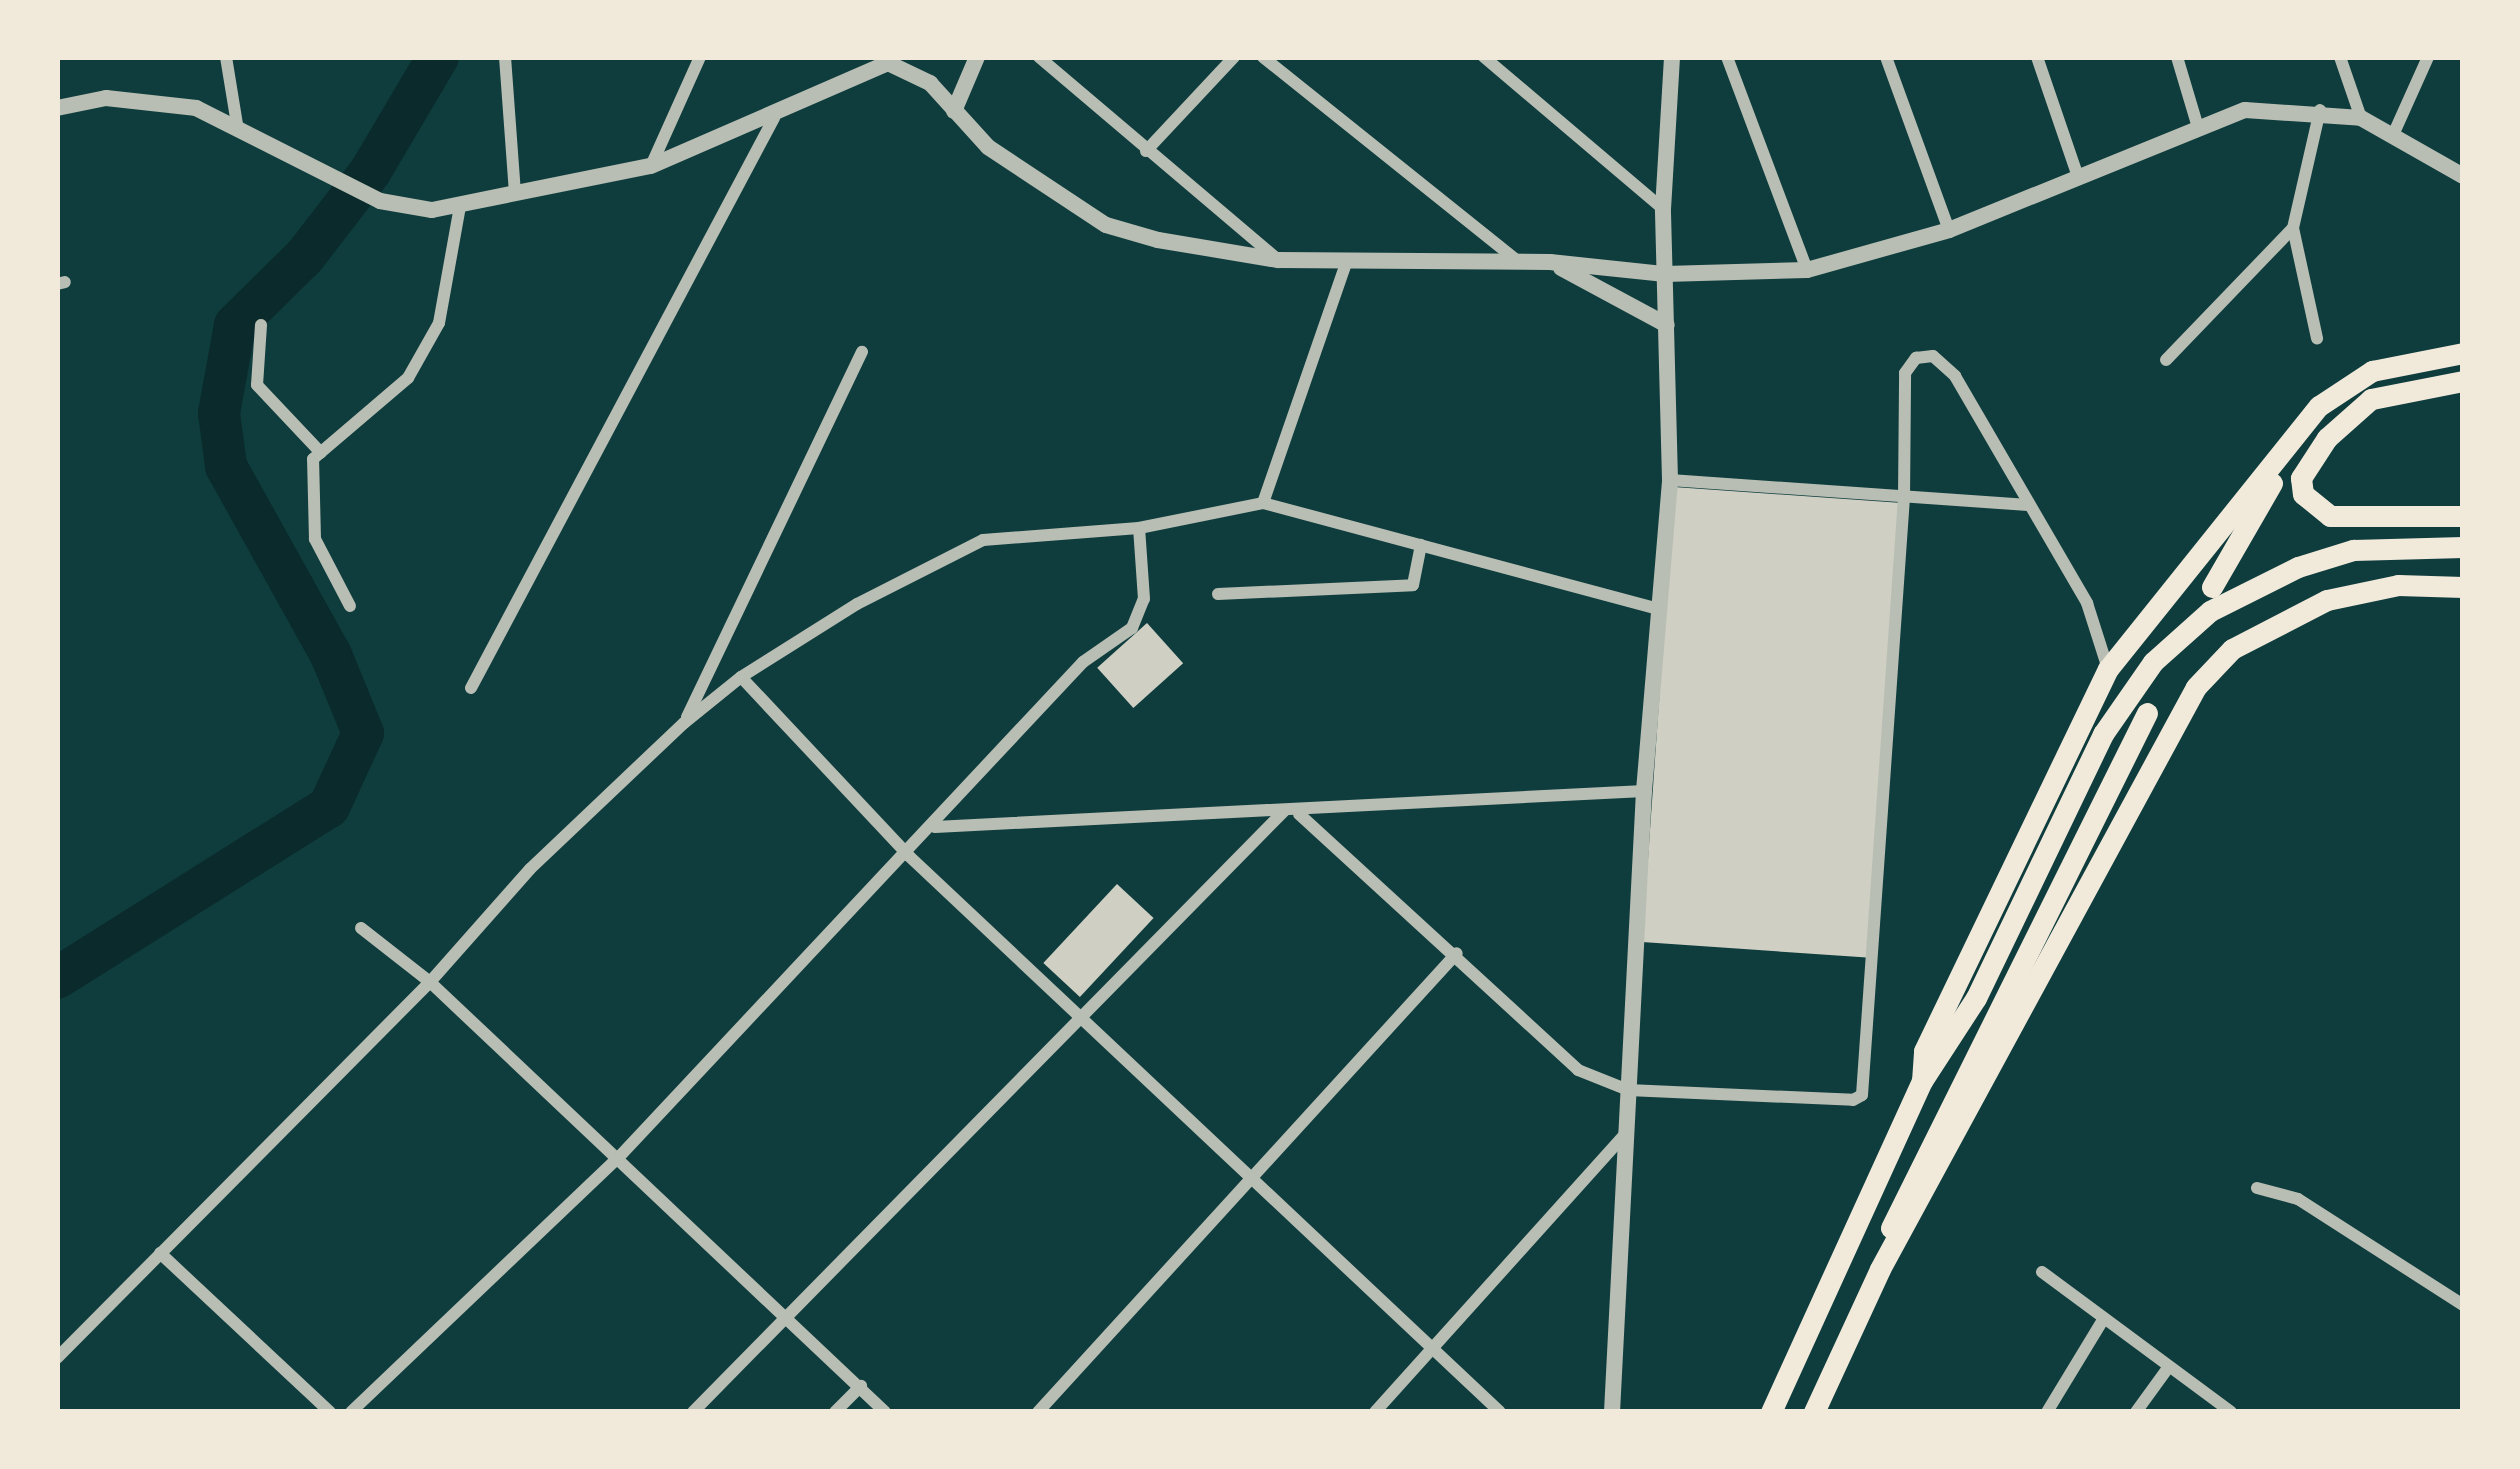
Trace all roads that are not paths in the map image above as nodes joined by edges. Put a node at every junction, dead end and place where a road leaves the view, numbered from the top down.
1 (226, 57) edge
2 (505, 57) edge
3 (700, 57) edge
4 (977, 57) edge
5 (1039, 57) edge
6 (1234, 57) edge
7 (1263, 57) edge
8 (1484, 57) edge
9 (1672, 57) edge
10 (1727, 57) edge
11 (1886, 57) edge
12 (2037, 57) edge
13 (2177, 57) edge
14 (2340, 57) edge
15 (2428, 57) edge
16 (57, 108) edge
17 (2320, 110) junction
18 (954, 111) junction
19 (774, 118) junction
20 (2361, 118) junction
21 (237, 124) junction
22 (2197, 124) junction
23 (2393, 135) junction
24 (1146, 151) junction
25 (651, 166) junction
26 (2463, 176) edge
27 (2078, 178) junction
28 (515, 193) junction
29 (460, 206) junction
30 (1663, 209) junction
31 (2293, 228) junction
32 (1949, 230) junction
33 (1278, 260) junction
34 (1347, 261) junction
35 (1520, 262) junction
36 (1550, 262) junction
37 (1807, 270) junction
38 (1665, 274) junction
39 (261, 325) dead end
40 (1667, 325) junction
41 (2318, 338) dead end
42 (862, 352) dead end
43 (2463, 353) edge
44 (2166, 360) dead end
45 (2463, 368) edge
46 (2463, 381) edge
47 (321, 453) junction
48 (1670, 480) junction
49 (1904, 498) junction
50 (1263, 502) junction
51 (2028, 505) junction
52 (2463, 516) edge
53 (1139, 528) junction
54 (1421, 545) junction
55 (2463, 547) edge
56 (2212, 586) dead end
57 (2463, 587) edge
58 (1218, 594) dead end
59 (350, 606) dead end
60 (1655, 608) junction
61 (2108, 670) junction
62 (741, 676) junction
63 (472, 688) dead end
64 (2147, 713) dead end
65 (684, 723) junction
66 (1644, 791) junction
67 (1292, 812) junction
68 (935, 827) junction
69 (909, 856) junction
70 (361, 928) dead end
71 (1457, 953) junction
72 (430, 982) junction
73 (1080, 1021) junction
74 (1922, 1082) junction
75 (1628, 1090) junction
76 (1629, 1130) junction
77 (619, 1157) junction
78 (1254, 1182) junction
79 (2258, 1188) dead end
80 (160, 1253) junction
81 (1880, 1269) junction
82 (2042, 1272) dead end
83 (2463, 1305) edge
84 (786, 1318) junction
85 (2103, 1320) junction
86 (1432, 1352) junction
87 (57, 1358) edge
88 (2168, 1368) junction
89 (861, 1387) junction
90 (330, 1412) edge
91 (351, 1412) edge
92 (693, 1412) edge
93 (835, 1412) edge
94 (885, 1412) edge
95 (1038, 1412) edge
96 (1375, 1412) edge
97 (1500, 1412) edge
98 (1612, 1412) edge
99 (1772, 1412) edge
100 (1814, 1412) edge
101 (2047, 1412) edge
102 (2136, 1412) edge
103 (2230, 1412) edge

1 - 21 street
2 - 28 street
3 - 25 street
4 - 18 street
5 - 24 street
6 - 24 street
7 - 35 street
8 - 30 street
9 - 30 street
10 - 37 street
11 - 32 street
12 - 27 street
13 - 22 street
14 - 20 street
15 - 23 street
16 - 21 street
17 - 20 street
17 - 22 street
17 - 31 street
18 - 19 street
18 - 33 street
19 - 25 street
19 - 63 street
20 - 23 street
21 - 29 street
22 - 27 street
23 - 26 street
24 - 33 street
25 - 28 street
27 - 32 street
28 - 29 street
29 - 47 street
30 - 38 street
31 - 41 street
31 - 44 street
32 - 37 street
33 - 34 street
34 - 35 street
34 - 50 street
35 - 36 street
36 - 38 street
36 - 40 street
37 - 38 street
38 - 40 street
39 - 47 street
40 - 48 street
42 - 65 street
43 - 61 main road
45 - 56 main road
46 - 52 main road
47 - 59 street
48 - 49 street
48 - 60 street
49 - 51 street
49 - 51 street
49 - 75 street
50 - 53 street
50 - 54 street
51 - 61 street
53 - 62 street
53 - 68 street
54 - 58 street
54 - 60 street
55 - 74 main road
57 - 81 main road
60 - 66 street
61 - 74 main road
62 - 65 street
62 - 69 street
64 - 81 main road
65 - 72 street
66 - 67 street
66 - 75 street
67 - 68 street
67 - 71 street
67 - 73 street
68 - 69 street
69 - 73 street
69 - 77 street
70 - 72 street
71 - 75 street
71 - 78 street
72 - 77 street
72 - 80 street
73 - 78 street
73 - 84 street
74 - 99 main road
75 - 76 street
76 - 86 street
76 - 98 street
77 - 84 street
77 - 91 street
78 - 86 street
78 - 95 street
79 - 83 street
80 - 87 street
80 - 90 street
81 - 100 main road
82 - 85 street
84 - 89 street
84 - 92 street
85 - 88 street
85 - 101 street
86 - 96 street
86 - 97 street
88 - 102 street
88 - 103 street
89 - 93 street
89 - 94 street

